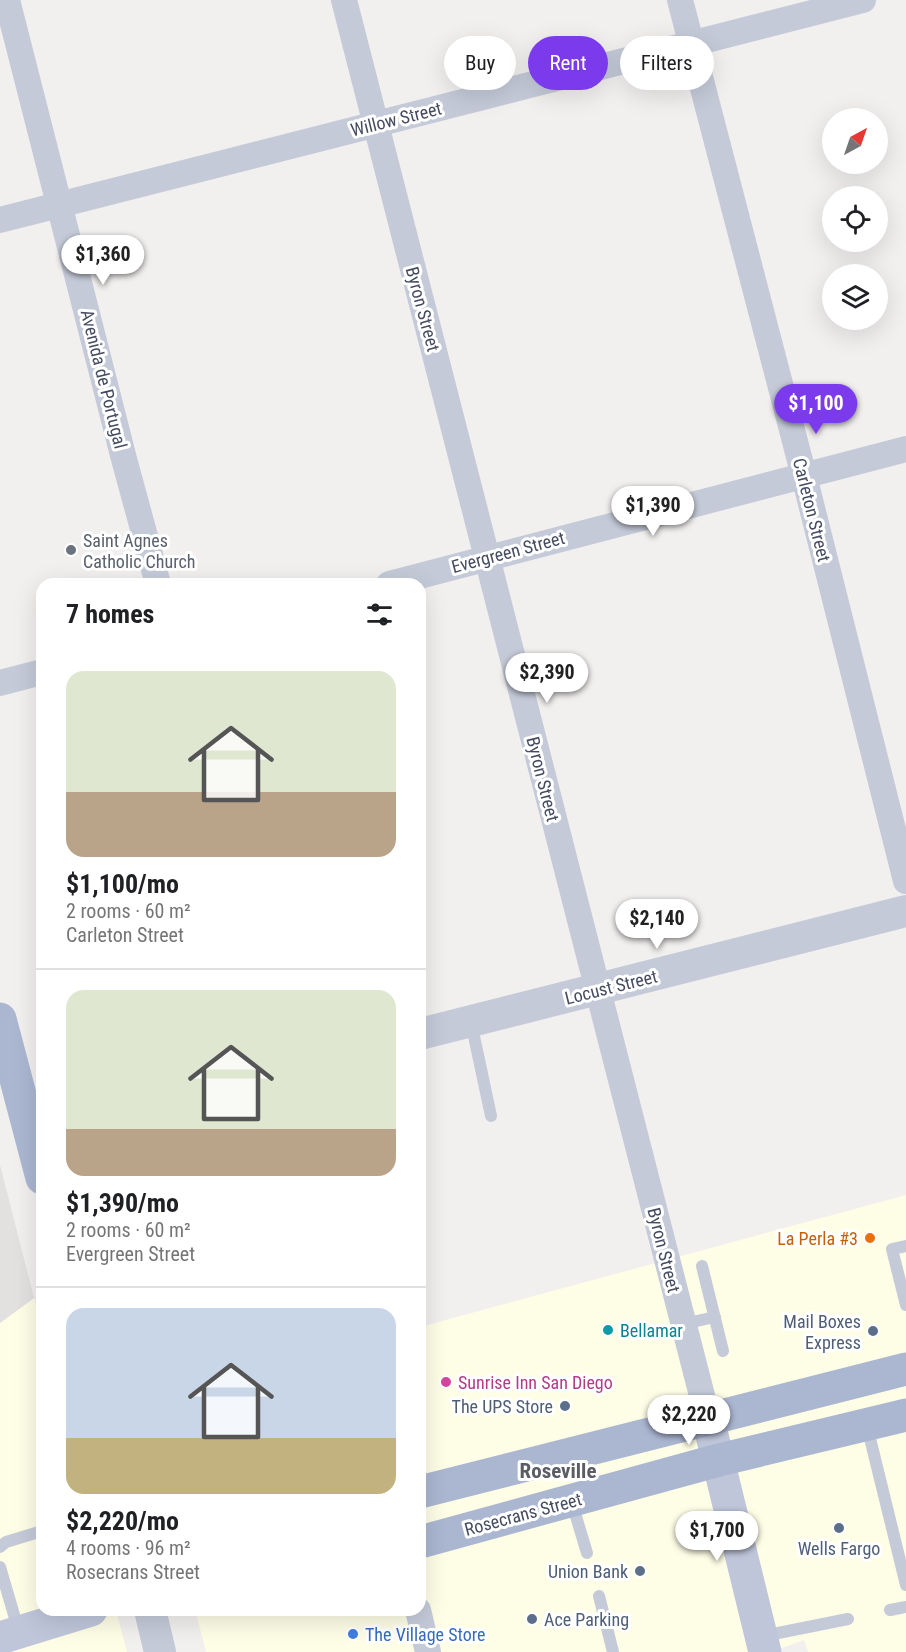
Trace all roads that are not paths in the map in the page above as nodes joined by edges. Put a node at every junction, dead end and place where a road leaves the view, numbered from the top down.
1 (7, 0) edge
2 (344, 0) edge
3 (680, 0) edge
4 (863, 0) edge
5 (689, 36) edge
6 (714, 39) edge
7 (620, 63) edge
8 (703, 90) edge
9 (375, 124) junction
10 (59, 204) junction
11 (0, 220) edge
12 (906, 449) edge
13 (804, 476) junction
14 (487, 558) junction
15 (156, 578) edge
16 (412, 578) edge
17 (36, 673) edge
18 (0, 682) edge
19 (906, 881) edge
20 (906, 911) edge
21 (597, 991) junction
22 (0, 1019) edge
23 (471, 1021) junction
24 (426, 1033) edge
25 (491, 1116) dead end
26 (36, 1133) edge
27 (906, 1246) edge
28 (702, 1266) dead end
29 (906, 1305) edge
30 (715, 1317) junction
31 (683, 1324) junction
32 (723, 1351) dead end
33 (906, 1370) edge
34 (906, 1415) edge
35 (708, 1419) junction
36 (867, 1425) junction
37 (719, 1461) junction
38 (426, 1490) edge
39 (572, 1501) junction
40 (36, 1533) edge
41 (426, 1540) edge
42 (0, 1547) edge
43 (588, 1553) dead end
44 (0, 1567) edge
45 (906, 1585) edge
46 (599, 1596) dead end
47 (906, 1607) edge
48 (890, 1610) dead end
49 (65, 1616) edge
50 (151, 1616) edge
51 (419, 1616) edge
52 (848, 1619) dead end
53 (10, 1636) edge
54 (763, 1644) edge
55 (160, 1652) edge
56 (428, 1652) edge
57 (613, 1652) edge

1 - 10 street, Avenida de Portugal
2 - 9 street, Byron Street
3 - 5 street, Carleton Street
4 - 6 street, Willow Street
7 - 9 street, Willow Street
8 - 13 street, Carleton Street
9 - 10 street, Willow Street
9 - 14 street, Byron Street
10 - 11 street, Willow Street
10 - 15 street, Avenida de Portugal
12 - 13 street, Evergreen Street
13 - 14 street, Evergreen Street
13 - 19 street, Carleton Street
14 - 16 street, Evergreen Street
14 - 21 street, Byron Street
17 - 18 street
20 - 21 street, Locust Street
21 - 23 street, Locust Street
21 - 31 street, Byron Street
22 - 26 main road
23 - 24 street, Locust Street
23 - 25 lane
27 - 29 lane
28 - 30 lane
30 - 31 lane
30 - 32 lane
31 - 35 street, Byron Street
33 - 35 main road
34 - 36 main road, Rosecrans Street
35 - 37 main road
35 - 38 main road
36 - 37 main road, Rosecrans Street
36 - 45 lane
37 - 39 main road, Rosecrans Street
37 - 54 main road
39 - 41 main road, Rosecrans Street
39 - 43 lane
40 - 42 lane
44 - 53 lane
46 - 57 lane
47 - 48 lane
49 - 53 main road
50 - 55 street
51 - 56 street
52 - 54 lane

